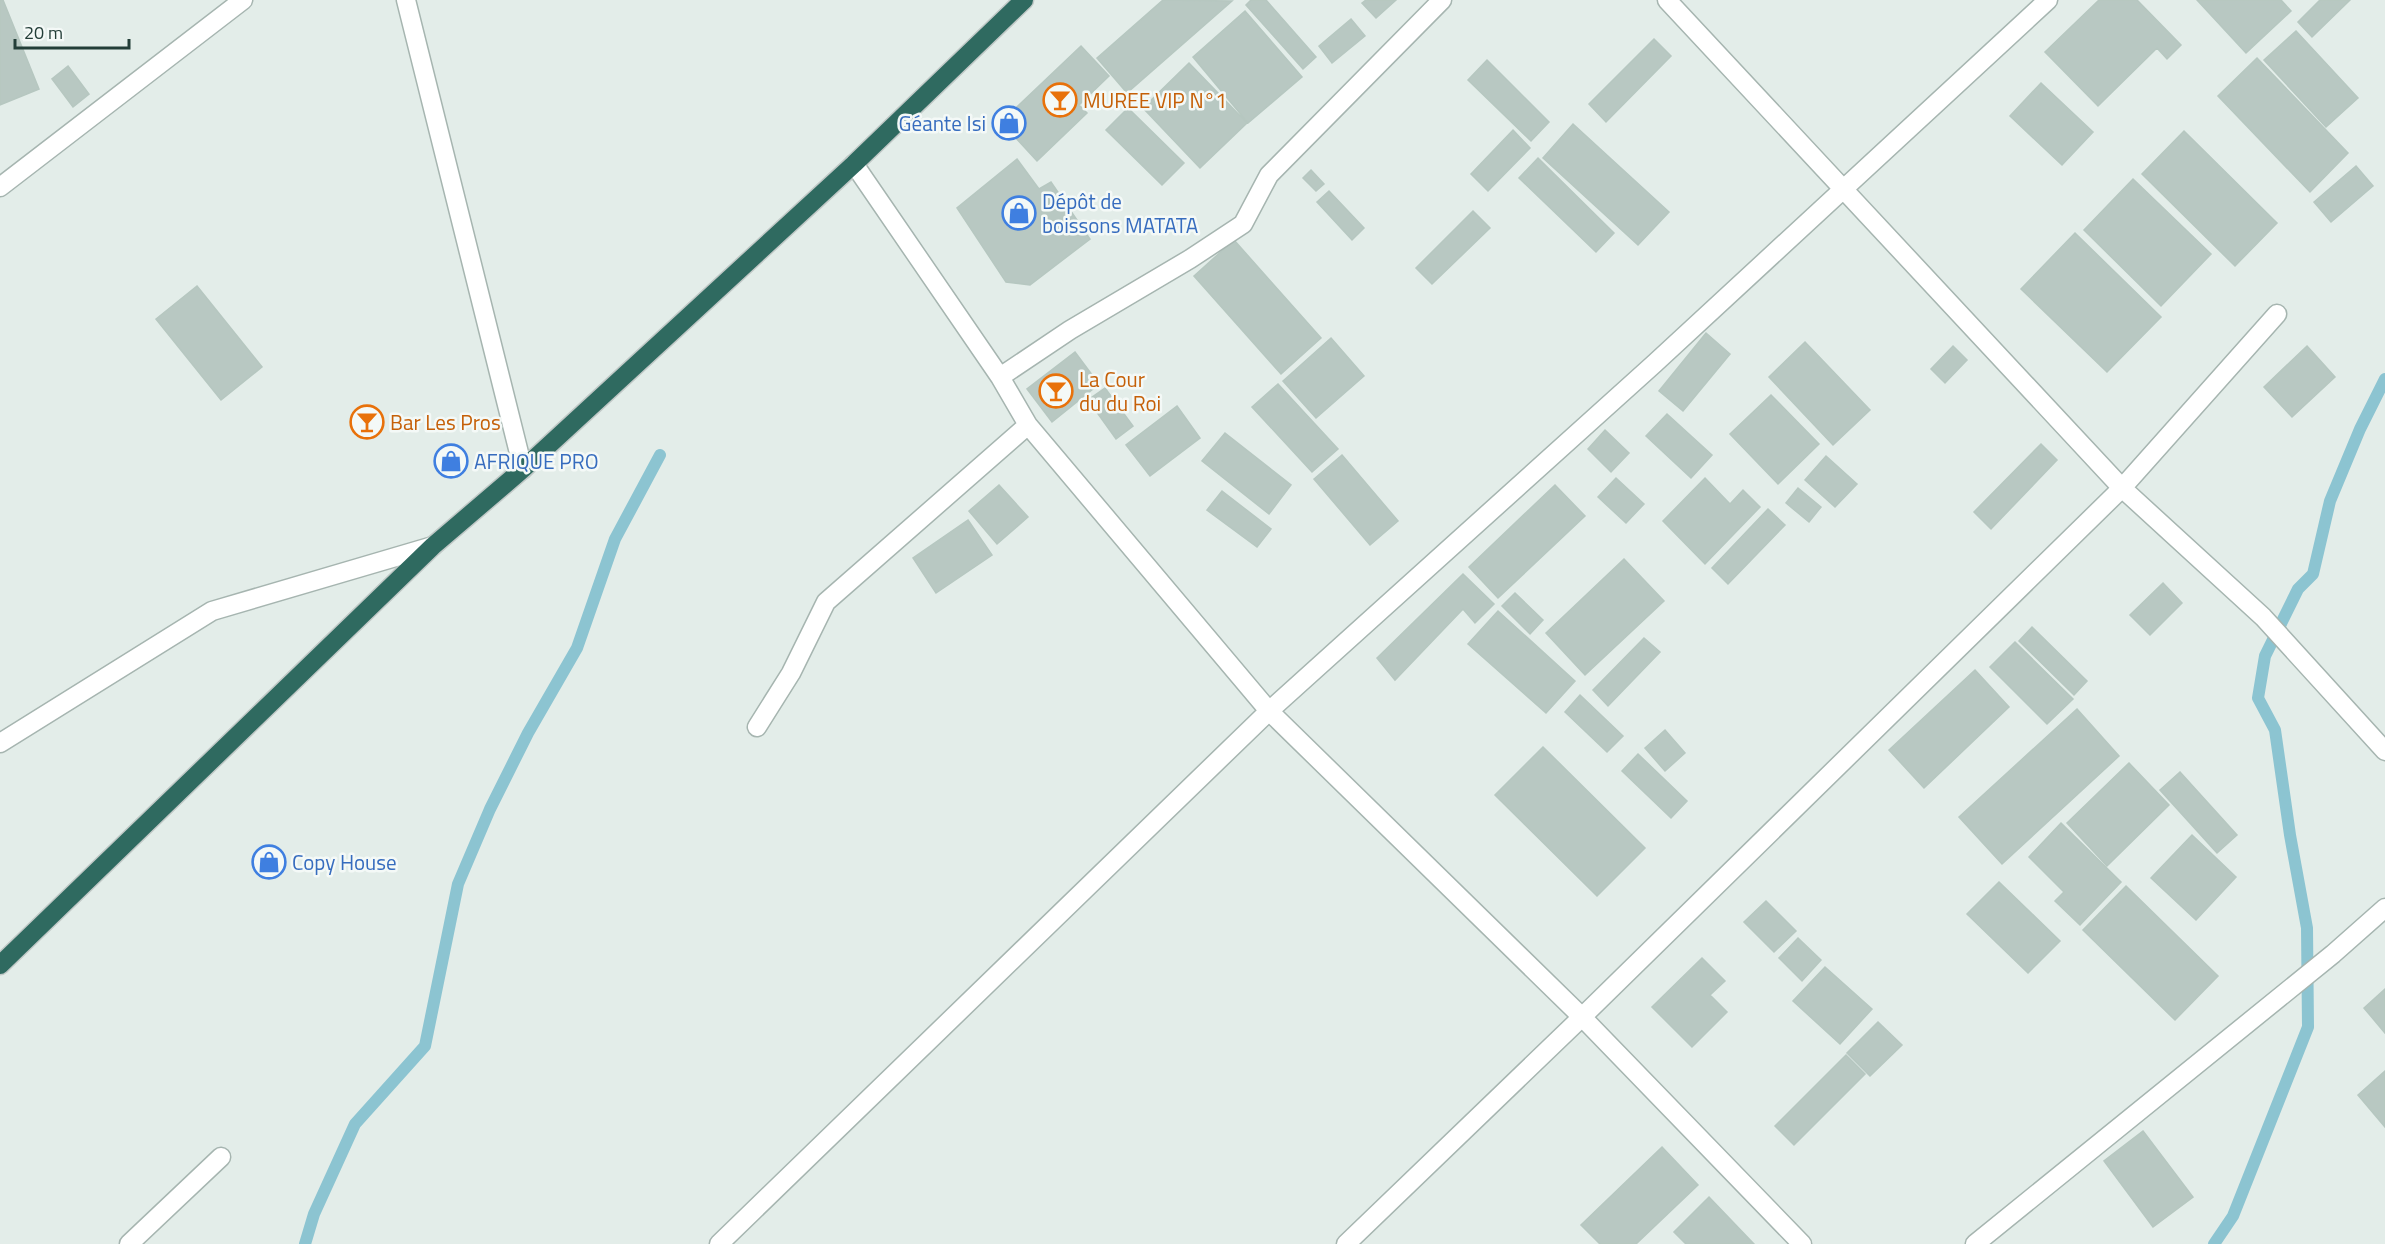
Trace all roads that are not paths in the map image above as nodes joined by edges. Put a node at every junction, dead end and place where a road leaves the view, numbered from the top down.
1 (243, 0) edge
2 (406, 0) edge
3 (1024, 0) edge
4 (1442, 0) edge
5 (1667, 0) edge
6 (2048, 0) edge
7 (854, 164) junction
8 (0, 187) edge
9 (1842, 189) junction
10 (2277, 314) dead end
11 (1000, 377) junction
12 (1028, 425) junction
13 (523, 469) junction
14 (2122, 488) junction
15 (433, 546) junction
16 (1269, 711) junction
17 (757, 727) dead end
18 (0, 743) edge
19 (2385, 751) edge
20 (2385, 908) edge
21 (0, 965) edge
22 (1582, 1017) junction
23 (221, 1157) dead end
24 (129, 1244) edge
25 (718, 1244) edge
26 (1346, 1244) edge
27 (1802, 1244) edge
28 (1975, 1244) edge

1 - 8 street
2 - 13 street
3 - 7 highway
4 - 11 street
5 - 9 street
6 - 9 street
7 - 11 street
7 - 13 highway
9 - 14 street
9 - 16 street
10 - 14 street
11 - 12 street
12 - 16 street
12 - 17 street
13 - 15 highway
14 - 19 street
14 - 22 street
15 - 18 street
15 - 21 highway
16 - 22 street
16 - 25 street
20 - 28 street
22 - 26 street
22 - 27 street
23 - 24 street

